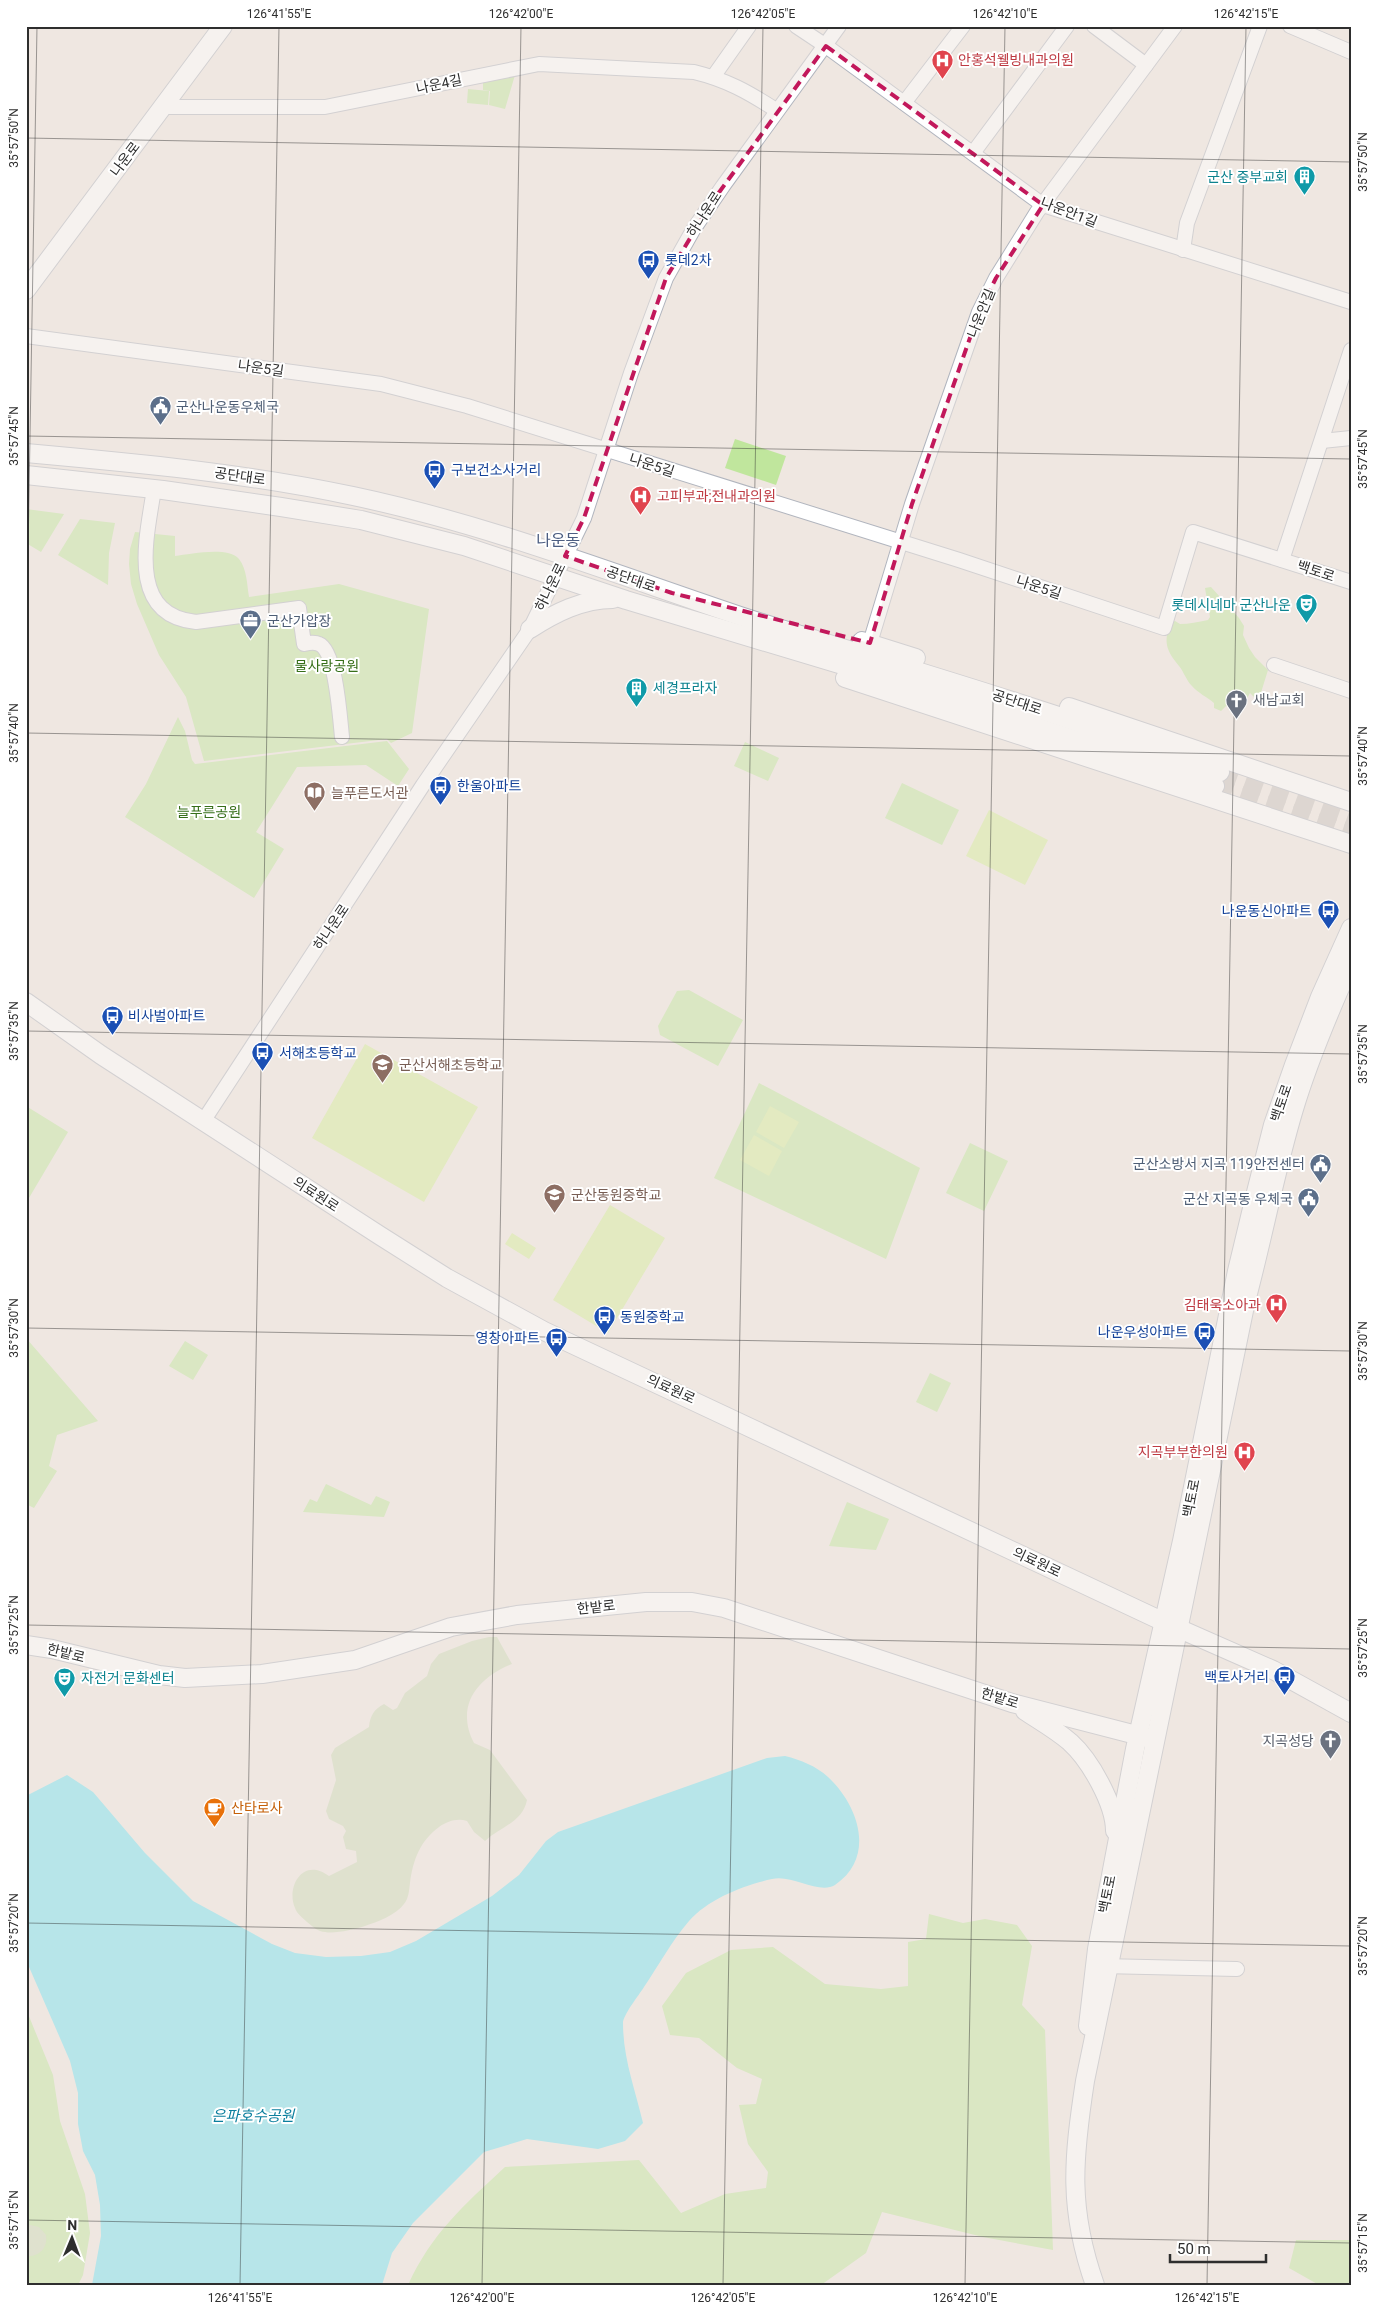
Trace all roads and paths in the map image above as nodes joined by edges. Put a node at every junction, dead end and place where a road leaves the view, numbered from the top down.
1 (223, 26) edge
2 (749, 26) edge
3 (796, 26) edge
4 (839, 26) edge
5 (962, 26) edge
6 (1067, 26) edge
7 (1094, 26) edge
8 (1175, 26) edge
9 (1260, 26) edge
10 (1290, 26) edge
11 (826, 46) junction
12 (1351, 52) edge
13 (1146, 65) junction
14 (713, 76) junction
15 (904, 102) junction
16 (164, 107) junction
17 (776, 110) junction
18 (972, 153) junction
19 (1043, 205) junction
20 (1183, 250) junction
21 (26, 290) edge
22 (1351, 302) edge
23 (26, 336) edge
24 (1351, 350) edge
25 (1351, 438) edge
26 (1322, 441) junction
27 (606, 451) junction
28 (26, 453) edge
29 (26, 475) edge
30 (154, 489) junction
31 (901, 543) junction
32 (565, 556) junction
33 (1282, 560) junction
34 (555, 577) junction
35 (1351, 582) edge
36 (672, 593) junction
37 (626, 600) junction
38 (530, 629) junction
39 (870, 644) junction
40 (1274, 665) dead end
41 (1351, 691) edge
42 (342, 737) dead end
43 (1348, 800) edge
44 (1325, 835) junction
45 (1351, 844) edge
46 (1351, 852) edge
47 (1351, 928) edge
48 (1351, 963) edge
49 (26, 1002) edge
50 (204, 1120) junction
51 (1172, 1625) junction
52 (26, 1645) edge
53 (1012, 1703) junction
54 (1351, 1713) edge
55 (1138, 1735) junction
56 (1156, 1739) junction
57 (1114, 1855) junction
58 (1102, 1966) junction
59 (1237, 1969) dead end
60 (1095, 2285) edge

1 - 16 street, 나운로
2 - 14 street
3 - 11 street, 나운안1길
4 - 11 street, 하나운로
5 - 15 street
6 - 18 street
7 - 13 street
8 - 13 street, 나운안길
9 - 20 street
10 - 12 street
11 - 15 street, 나운안1길
11 - 17 street, 하나운로
13 - 19 street, 나운안길
14 - 16 street, 나운4길
14 - 17 street, 나운4길
15 - 18 street, 나운안1길
16 - 21 street, 나운로
17 - 27 street, 하나운로
18 - 19 street, 나운안1길
19 - 20 street, 나운안1길
19 - 31 street, 나운안길
20 - 22 street, 나운안1길
23 - 27 street, 나운5길
24 - 26 street
25 - 26 street
26 - 33 street
27 - 31 street, 나운5길
27 - 32 street, 하나운로
28 - 32 street, 공단대로
29 - 30 street, 공단대로
30 - 34 street, 공단대로
30 - 42 street
31 - 33 street, 나운5길
31 - 39 street, 나운안길
32 - 34 street, 하나운로
32 - 36 street, 공단대로
33 - 35 street, 백토로
34 - 37 street, 공단대로
34 - 38 street, 하나운로
36 - 37 street, 공단대로
36 - 39 street
37 - 38 street
37 - 44 street
38 - 50 street, 하나운로
39 - 43 street
40 - 41 street
44 - 45 street
44 - 46 street
47 - 51 street, 백토로
48 - 51 street, 백토로
49 - 50 street, 의료원로
50 - 51 street, 의료원로
51 - 54 street, 의료원로
51 - 55 street, 백토로
51 - 56 street, 백토로
52 - 53 street, 한밭로
53 - 55 street, 한밭로
53 - 57 street
55 - 56 street, 한밭로
55 - 57 street, 백토로
56 - 58 street, 백토로
57 - 58 street, 백토로
58 - 59 street
58 - 60 street, 백토로

